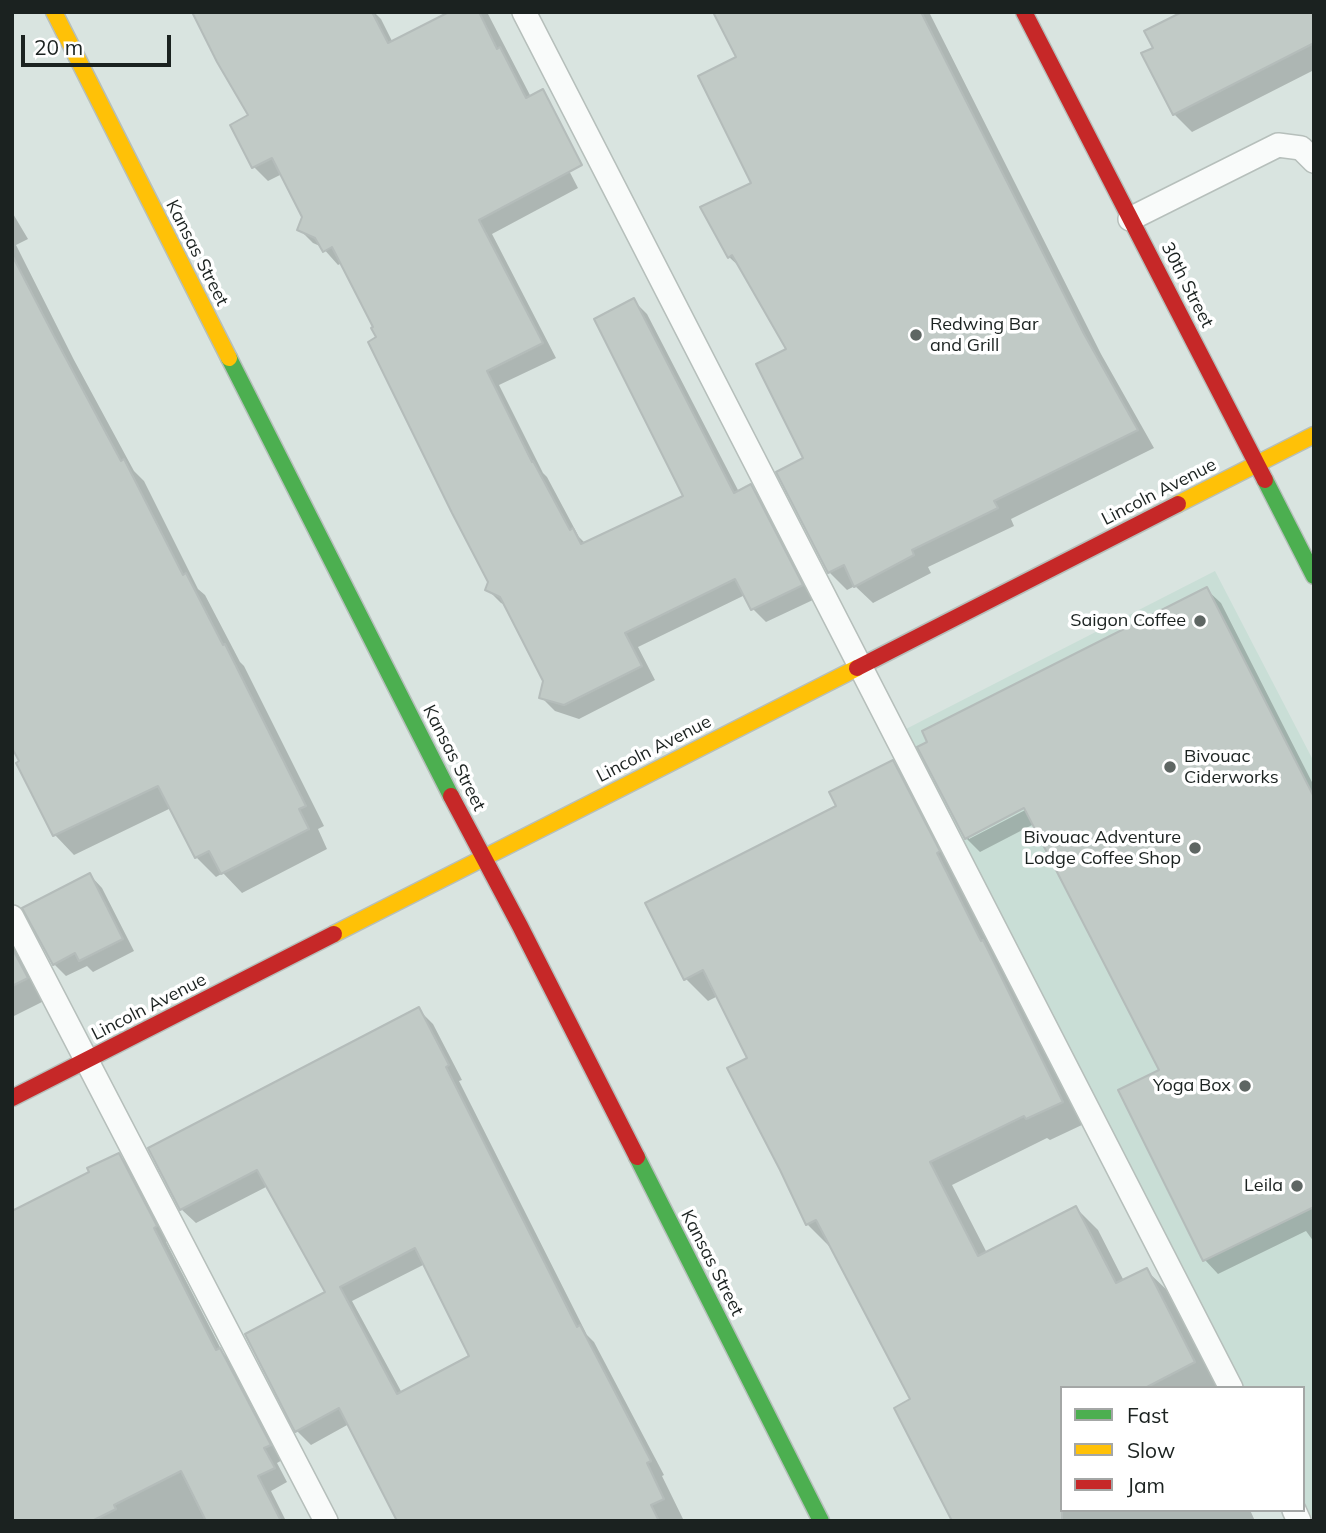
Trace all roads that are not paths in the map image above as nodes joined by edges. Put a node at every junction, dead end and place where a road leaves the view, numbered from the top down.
1 (54, 12) edge
2 (524, 12) edge
3 (1024, 12) edge
4 (1314, 161) edge
5 (1130, 219) junction
6 (1314, 435) edge
7 (1258, 464) junction
8 (1314, 576) edge
9 (861, 665) junction
10 (483, 858) junction
11 (12, 917) edge
12 (86, 1062) junction
13 (12, 1098) edge
14 (1230, 1386) edge
15 (326, 1521) edge
16 (821, 1521) edge

1 - 10 street, Kansas Street
2 - 9 lane
3 - 5 street, 30th Street
4 - 5 lane
5 - 7 street, 30th Street
6 - 7 street, Lincoln Avenue
7 - 8 street, 30th Street
7 - 9 street, Lincoln Avenue
9 - 10 street, Lincoln Avenue
9 - 14 lane
10 - 12 street, Lincoln Avenue
10 - 16 street, Kansas Street
11 - 12 lane
12 - 13 street, Lincoln Avenue
12 - 15 lane

